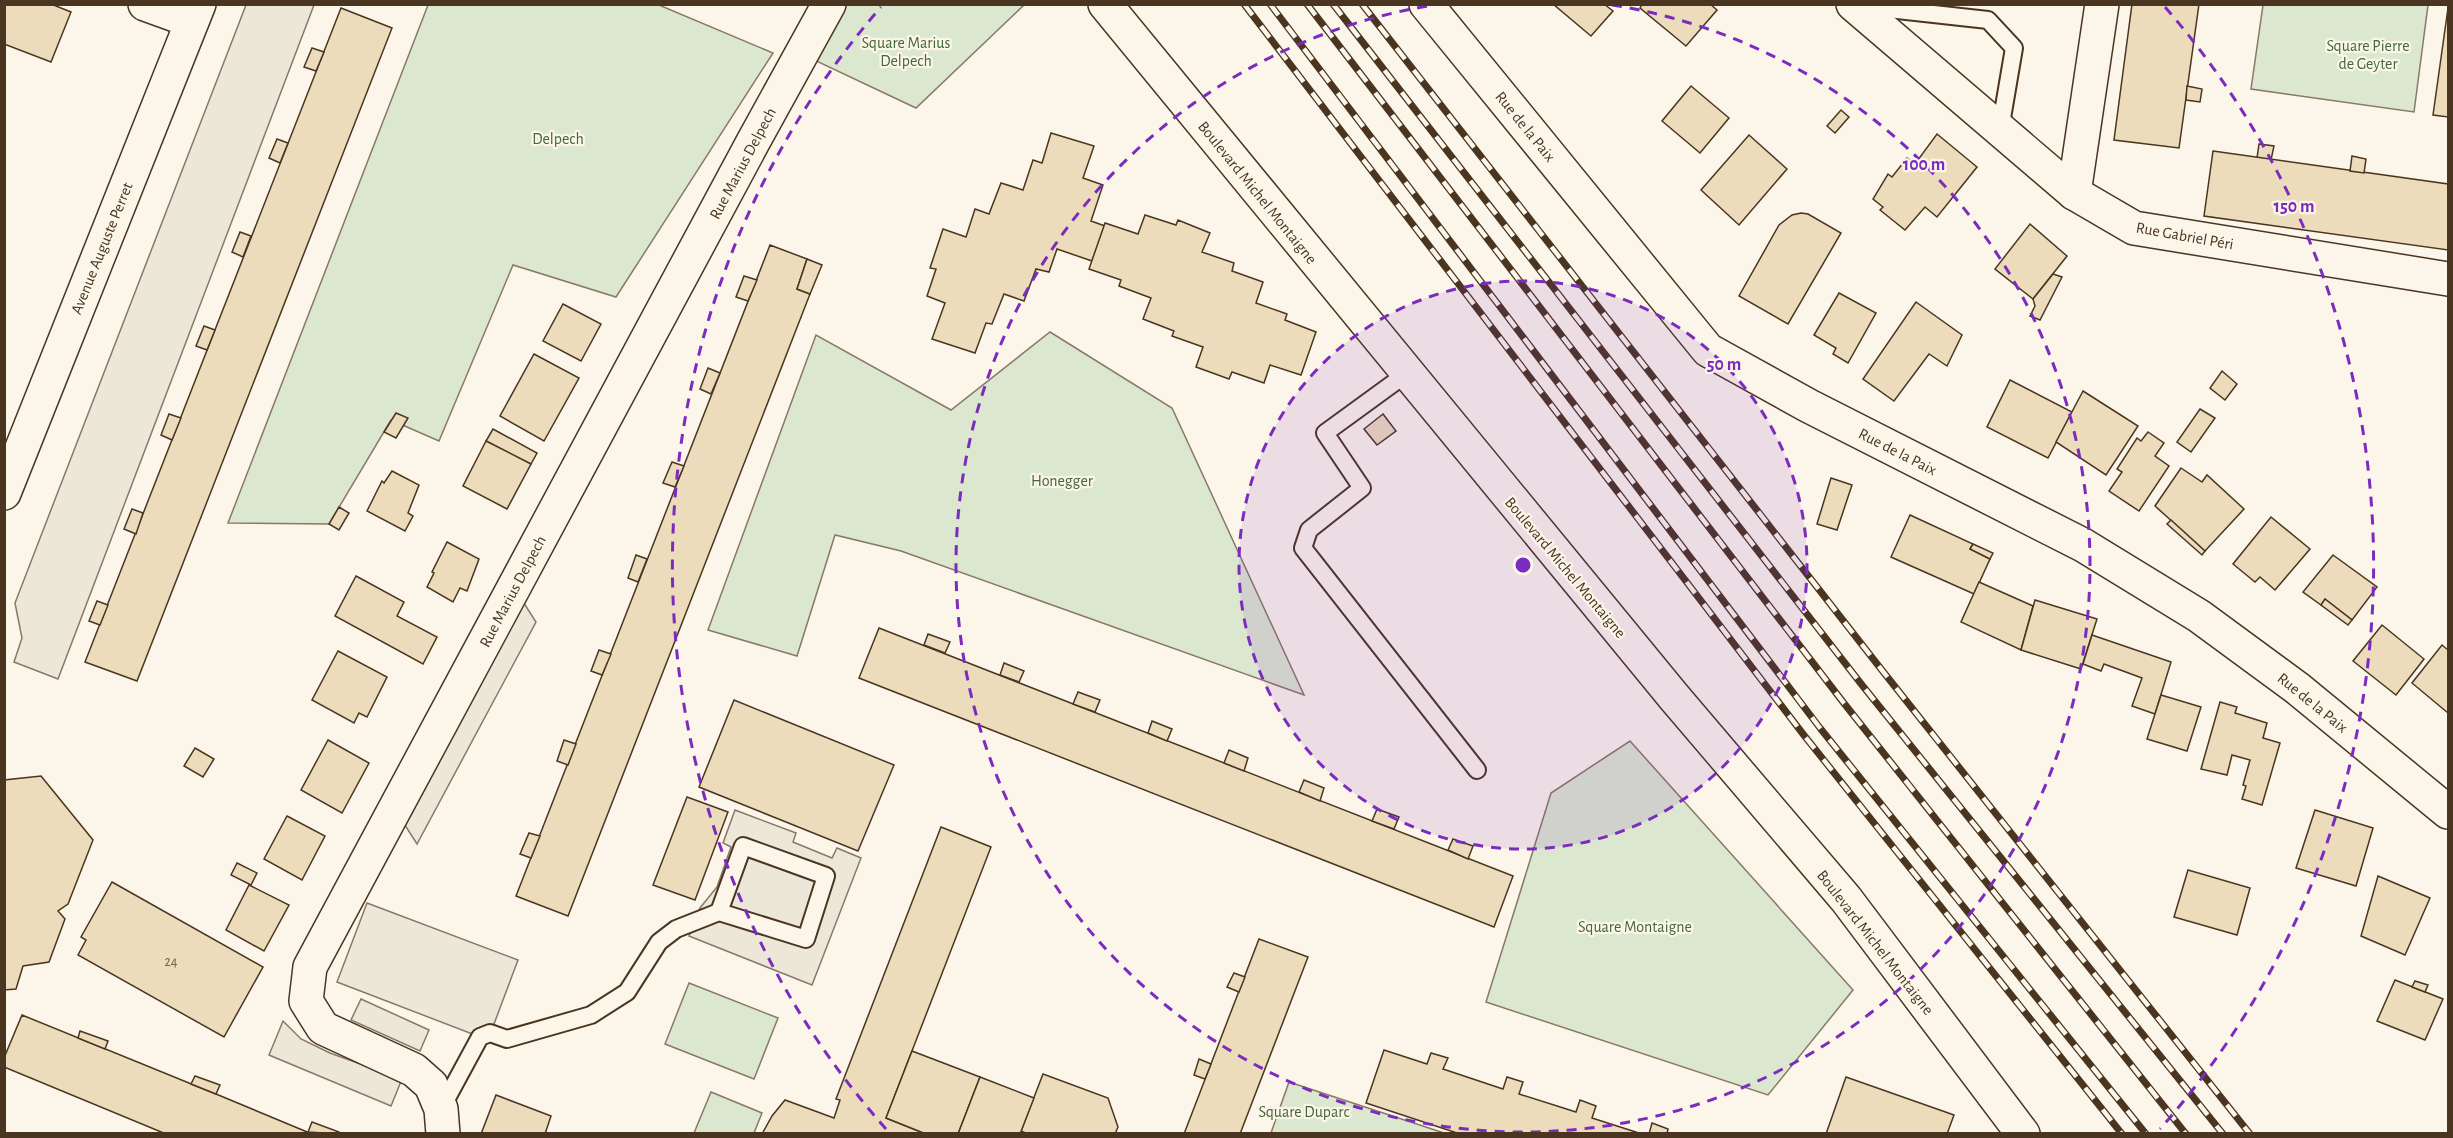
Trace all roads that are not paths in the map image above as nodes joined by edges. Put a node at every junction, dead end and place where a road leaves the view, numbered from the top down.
1 (145, 4) edge
2 (829, 4) edge
3 (1105, 4) edge
4 (1426, 4) edge
5 (2102, 4) edge
6 (1853, 5) edge
7 (196, 13) edge
8 (2000, 130) junction
9 (2074, 193) junction
10 (2448, 279) edge
11 (1406, 374) junction
12 (4, 493) edge
13 (1477, 770) dead end
14 (2448, 812) edge
15 (719, 912) junction
16 (442, 1121) edge
17 (2023, 1134) edge

1 - 7 street
2 - 16 street, Rue Marius Delpech
3 - 11 street, Boulevard Michel Montaigne
4 - 14 street, Rue de la Paix
5 - 9 street
6 - 8 street, Rue Gabriel Péri
6 - 8 lane
7 - 12 street, Avenue Auguste Perret
8 - 9 street, Rue Gabriel Péri
9 - 10 street, Rue Gabriel Péri
11 - 13 lane
11 - 17 street, Boulevard Michel Montaigne
15 - 15 lane
15 - 16 lane

